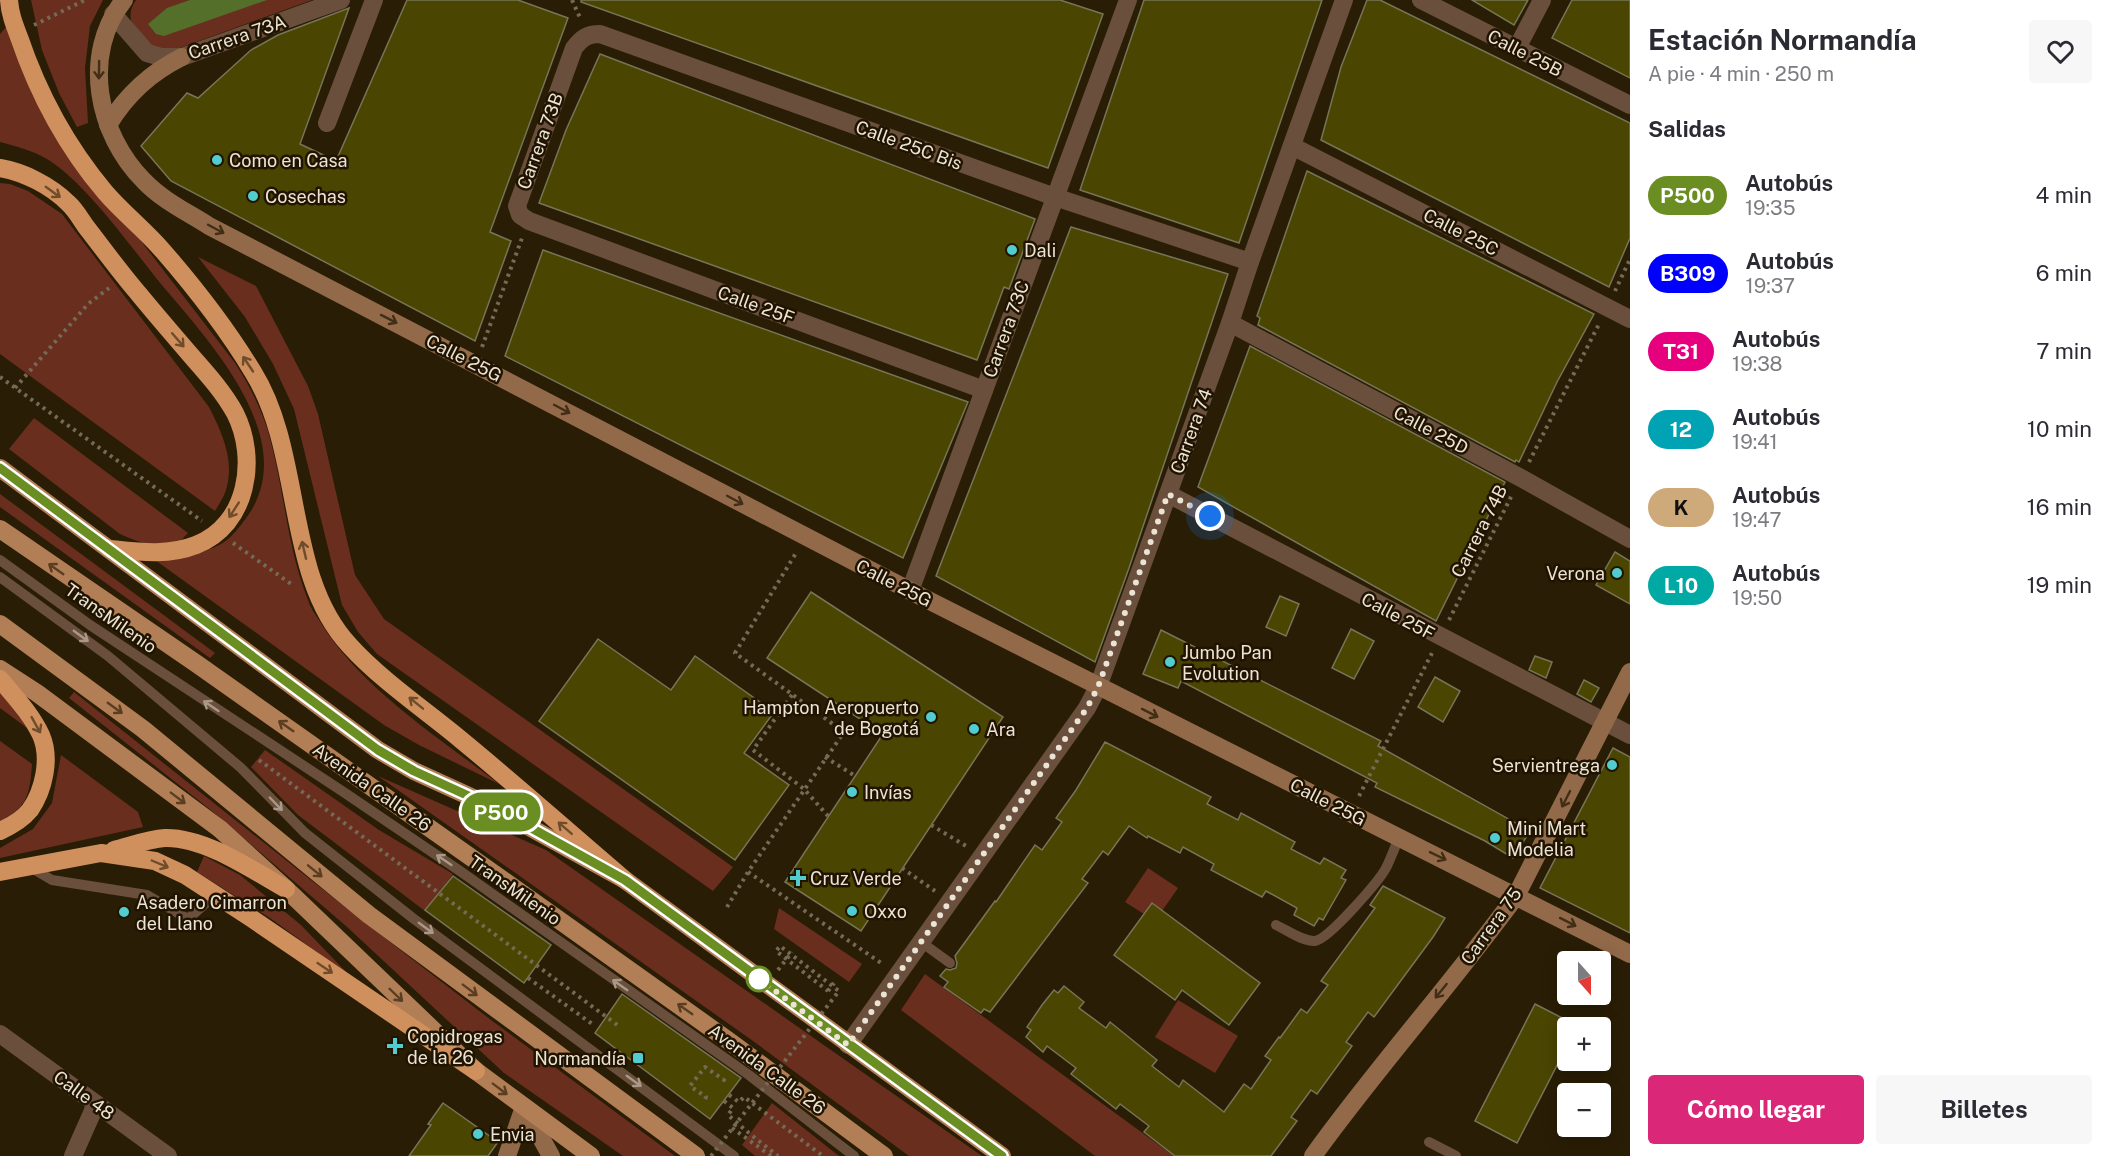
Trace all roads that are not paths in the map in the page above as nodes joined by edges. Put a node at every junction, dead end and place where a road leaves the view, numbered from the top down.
1 (9, 0) edge
2 (341, 0) edge
3 (374, 0) edge
4 (1344, 0) edge
5 (1421, 0) edge
6 (1542, 0) edge
7 (1121, 2) edge
8 (118, 7) edge
9 (574, 48) joint
10 (1517, 48) junction
11 (182, 57) junction
12 (1630, 105) edge
13 (327, 123) dead end
14 (108, 125) junction
15 (1292, 146) junction
16 (0, 168) edge
17 (1055, 197) junction
18 (529, 221) joint
19 (1250, 262) junction
20 (1630, 319) edge
21 (1230, 323) junction
22 (984, 390) junction
23 (0, 468) edge
24 (1168, 494) junction
25 (1, 530) edge
26 (1630, 538) edge
27 (110, 549) junction
28 (0, 560) edge
29 (0, 577) edge
30 (910, 591) junction
31 (0, 624) edge
32 (0, 669) edge
33 (1630, 672) edge
34 (0, 679) edge
35 (1098, 687) junction
36 (1605, 722) junction
37 (1630, 735) edge
38 (0, 831) edge
39 (1399, 837) junction
40 (101, 853) junction
41 (30, 866) junction
42 (0, 872) edge
43 (625, 880) junction
44 (286, 889) junction
45 (215, 895) junction
46 (1516, 896) junction
47 (1276, 925) dead end
48 (921, 942) junction
49 (1630, 954) edge
50 (950, 963) dead end
51 (0, 1034) edge
52 (848, 1045) junction
53 (476, 1071) junction
54 (96, 1104) junction
55 (524, 1107) junction
56 (1429, 1142) dead end
57 (74, 1156) edge
58 (168, 1156) edge
59 (507, 1156) edge
60 (551, 1156) edge
61 (591, 1156) edge
62 (696, 1156) edge
63 (734, 1156) edge
64 (854, 1156) edge
65 (884, 1156) edge
66 (1002, 1156) edge
67 (1313, 1156) edge
68 (1456, 1156) edge

43 -> 1 highway
2 - 11 street, Carrera 73A
3 - 13 street
4 - 15 street, Carrera 74
5 - 10 street, Calle 25B
6 - 10 street
7 - 17 street, Carrera 73C
8 - 11 street, Carrera 73A
8 -> 14 street, Calle 25G
9 - 17 street, Calle 25C Bis
9 - 18 street, Carrera 73B
10 - 12 street, Calle 25B
11 - 14 street
14 -> 30 street, Calle 25G
15 - 19 street, Carrera 74
15 - 20 street, Calle 25C
16 -> 27 highway
17 - 19 street, Calle 25C Bis
17 - 22 street, Carrera 73C
18 - 22 street, Calle 25F
19 - 21 street, Carrera 74
21 - 24 street, Carrera 74
21 - 26 street, Calle 25D
22 - 30 street, Carrera 73C
23 - 27 main road, Avenida Calle 26
24 - 35 street, Carrera 74
24 - 36 street, Calle 25F
65 -> 25 main road, Avenida Calle 26
27 - 43 main road, Avenida Calle 26
64 -> 28 lane, TransMilenio
29 -> 63 lane, TransMilenio
30 - 35 street, Calle 25G
31 -> 62 main road
32 -> 44 main road
33 - 36 street, Carrera 75
34 -> 38 highway
35 -> 39 street, Calle 25G
35 - 48 street, Carrera 74
36 - 37 street, Calle 25F
36 -> 46 street, Carrera 75
39 -> 46 street, Calle 25G
39 - 47 lane
40 - 41 highway
40 - 44 highway
40 -> 45 highway
41 - 42 highway
41 - 45 lane
43 - 52 main road, Avenida Calle 26
44 -> 53 main road
45 -> 53 highway
46 -> 49 street, Calle 25G
46 -> 67 street, Carrera 75
48 - 50 lane
48 - 52 street, Carrera 74
51 - 54 street, Calle 48
52 - 66 main road, Avenida Calle 26
53 -> 55 main road
54 - 57 street
54 - 58 street, Calle 48
55 - 59 street
55 - 60 street
55 - 61 main road
56 - 68 lane

